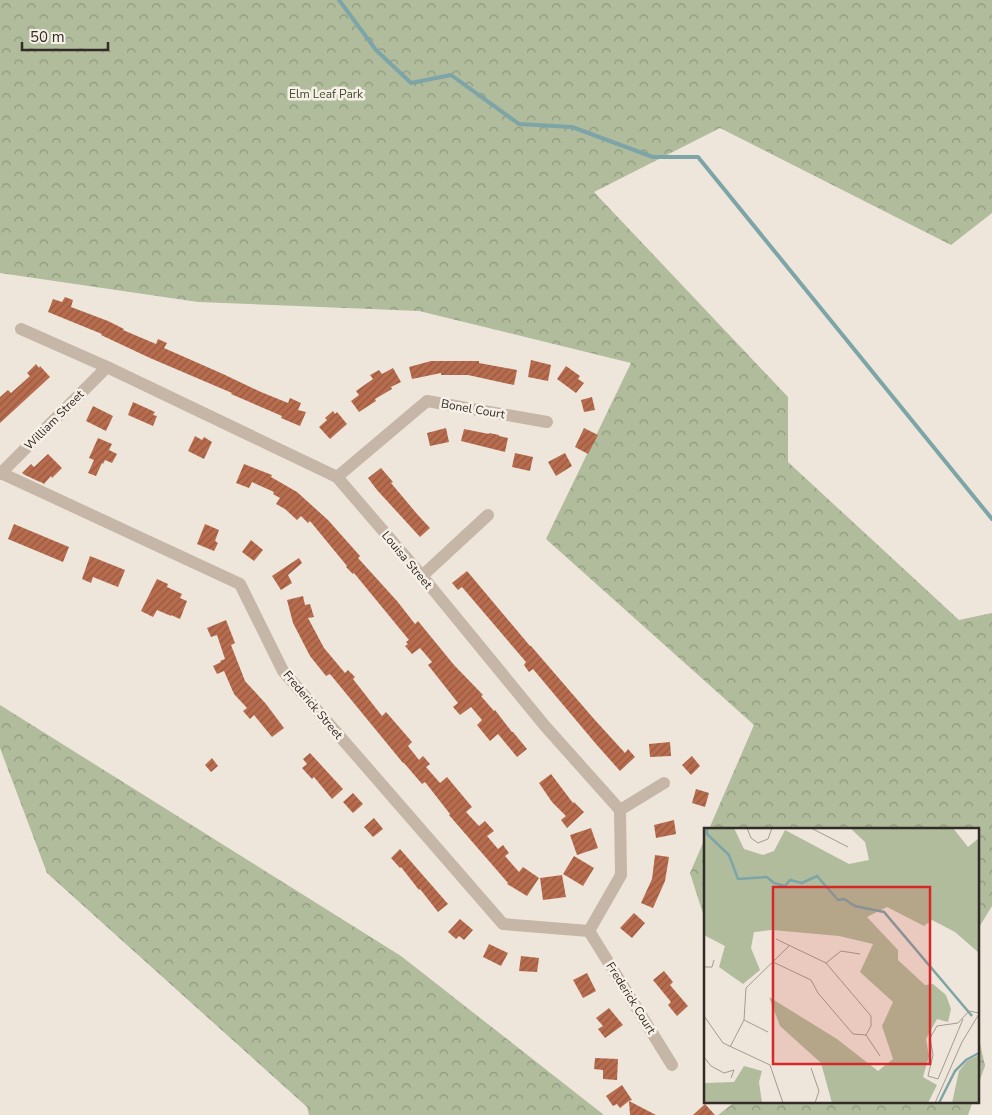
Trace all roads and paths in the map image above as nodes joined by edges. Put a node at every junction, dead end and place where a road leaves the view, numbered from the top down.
1 (21, 329) dead end
2 (107, 367) junction
3 (547, 422) dead end
4 (0, 473) edge
5 (337, 477) junction
6 (488, 515) dead end
7 (422, 576) junction
8 (664, 783) dead end
9 (620, 810) junction
10 (589, 931) junction
11 (672, 1066) dead end

1 - 2 street, Louisa Street
2 - 4 street, William Street
2 - 5 street, Louisa Street
3 - 5 street, Bonel Court
4 - 10 street, Frederick Street
5 - 7 street, Louisa Street
6 - 7 street
7 - 9 street, Louisa Street
8 - 9 street
9 - 10 street
10 - 11 street, Frederick Court

